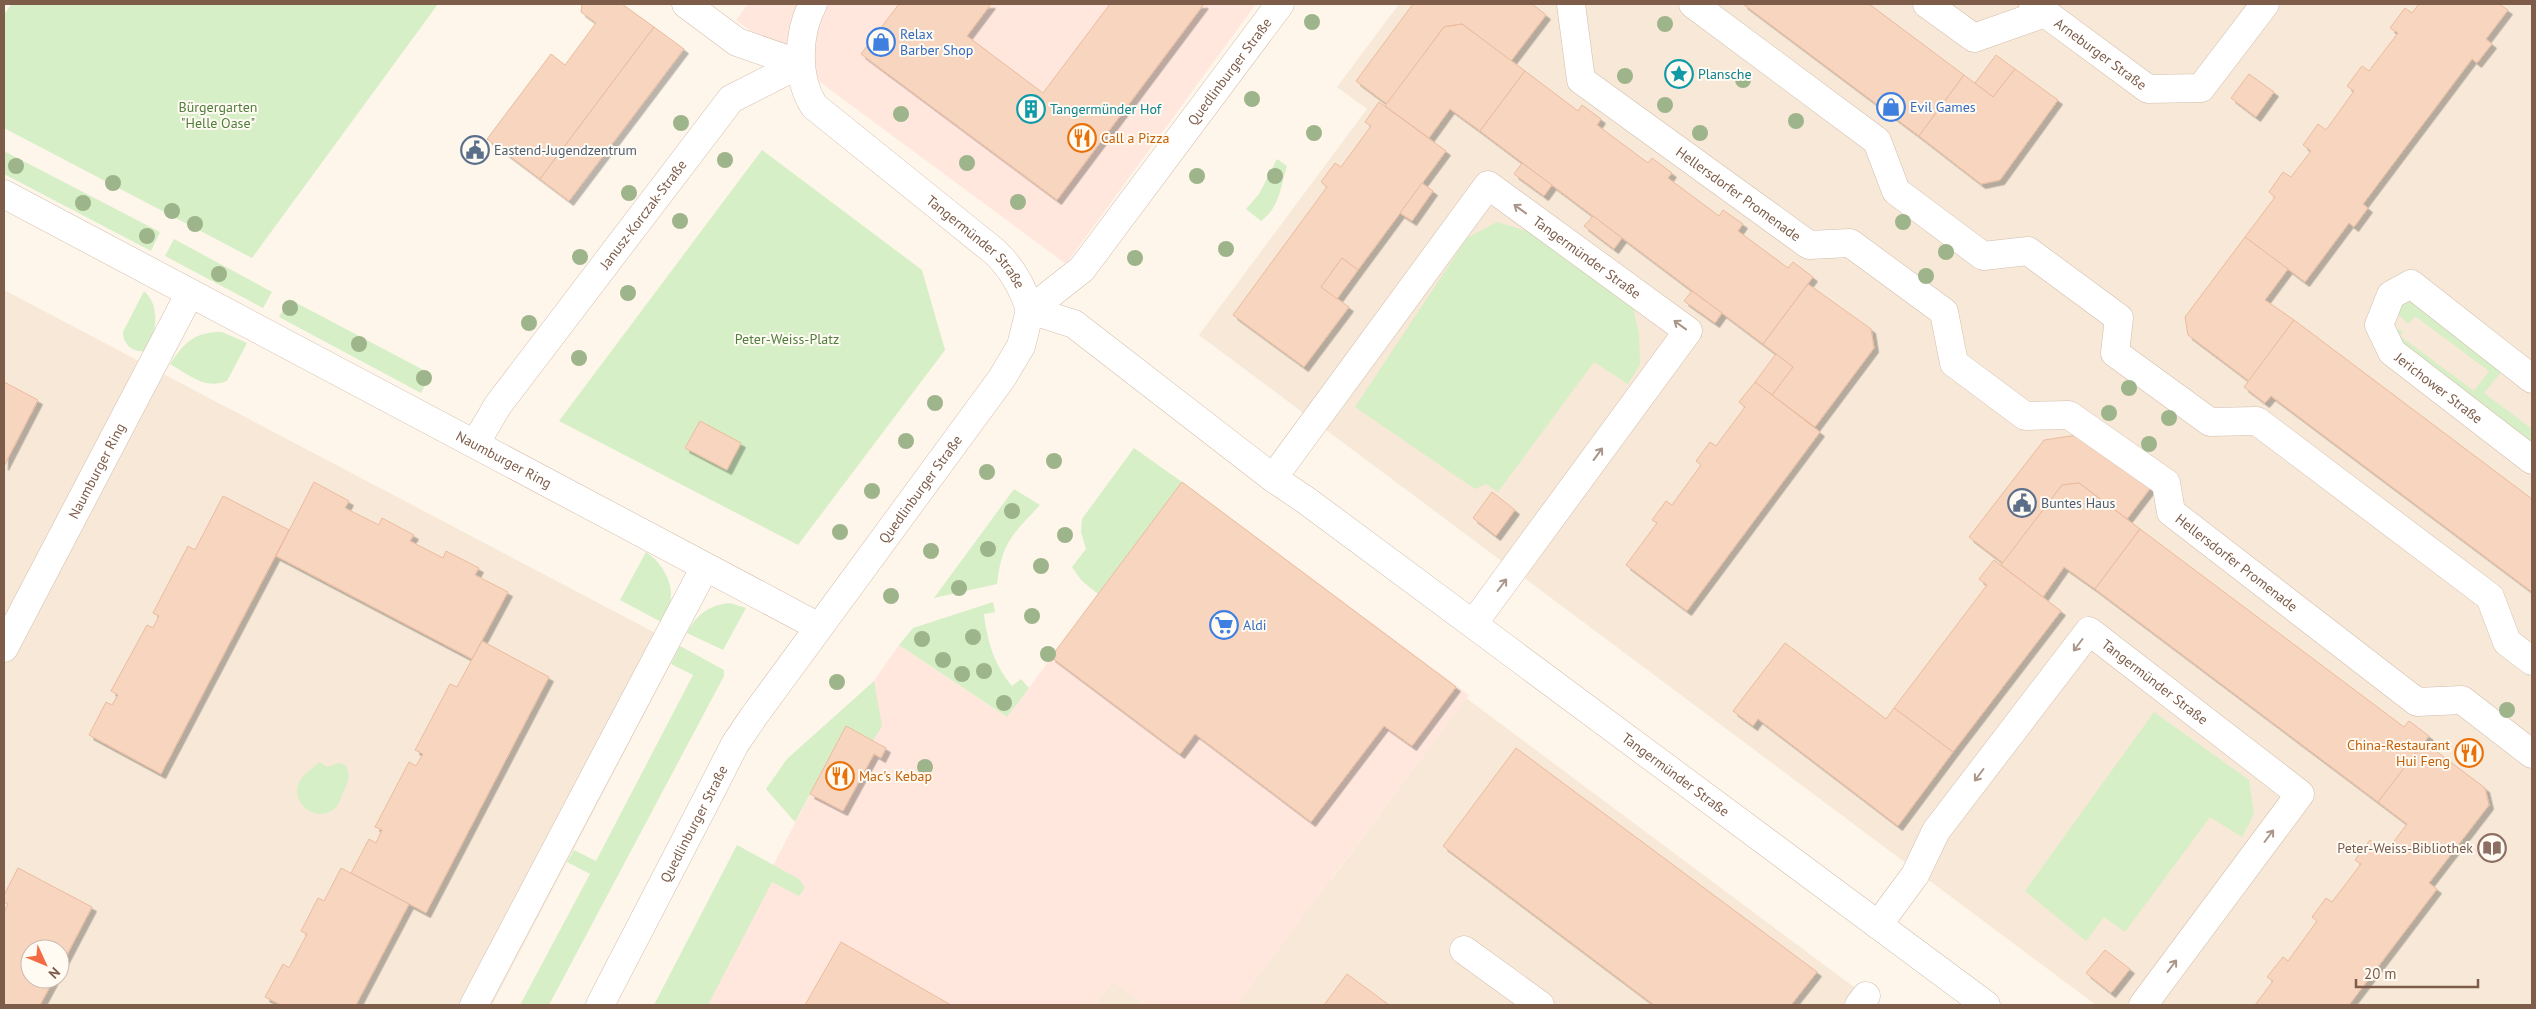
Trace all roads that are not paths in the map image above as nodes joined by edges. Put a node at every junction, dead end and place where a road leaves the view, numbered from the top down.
1 (686, 4) edge
2 (813, 4) edge
3 (1280, 4) edge
4 (1571, 4) edge
5 (1693, 4) edge
6 (1927, 4) edge
7 (2265, 4) edge
8 (2039, 8) edge
9 (800, 64) junction
10 (4, 194) edge
11 (190, 293) junction
12 (1030, 310) junction
13 (2532, 379) edge
14 (475, 444) junction
15 (2532, 460) edge
16 (1273, 478) junction
17 (705, 567) junction
18 (1473, 624) junction
19 (819, 627) junction
20 (4, 648) edge
21 (2532, 661) edge
22 (2532, 754) edge
23 (1878, 925) junction
24 (1464, 950) dead end
25 (474, 1005) edge
26 (600, 1005) edge
27 (1540, 1005) edge
28 (1986, 1005) edge
29 (2143, 1005) edge

1 - 9 street
2 - 9 street
3 - 12 street, Quedlinburger Straße
4 - 22 street, Hellersdorfer Promenade
5 - 21 street
6 - 8 street, Arneburger Straße
7 - 8 street, Arneburger Straße
9 - 12 street, Tangermünder Straße
9 - 14 street, Janusz-Korczak-Straße
10 - 11 street, Naumburger Ring
11 - 14 street, Naumburger Ring
11 - 20 street, Naumburger Ring
12 - 16 street, Tangermünder Straße
12 - 19 street, Quedlinburger Straße
13 - 15 street, Jerichower Straße
14 - 17 street, Naumburger Ring
16 - 18 street, Tangermünder Straße
18 -> 16 street, Tangermünder Straße
17 - 19 street, Naumburger Ring
17 - 25 street
18 - 23 street, Tangermünder Straße
19 - 26 street, Quedlinburger Straße
23 - 28 street, Tangermünder Straße
29 -> 23 street, Tangermünder Straße
24 - 27 street

